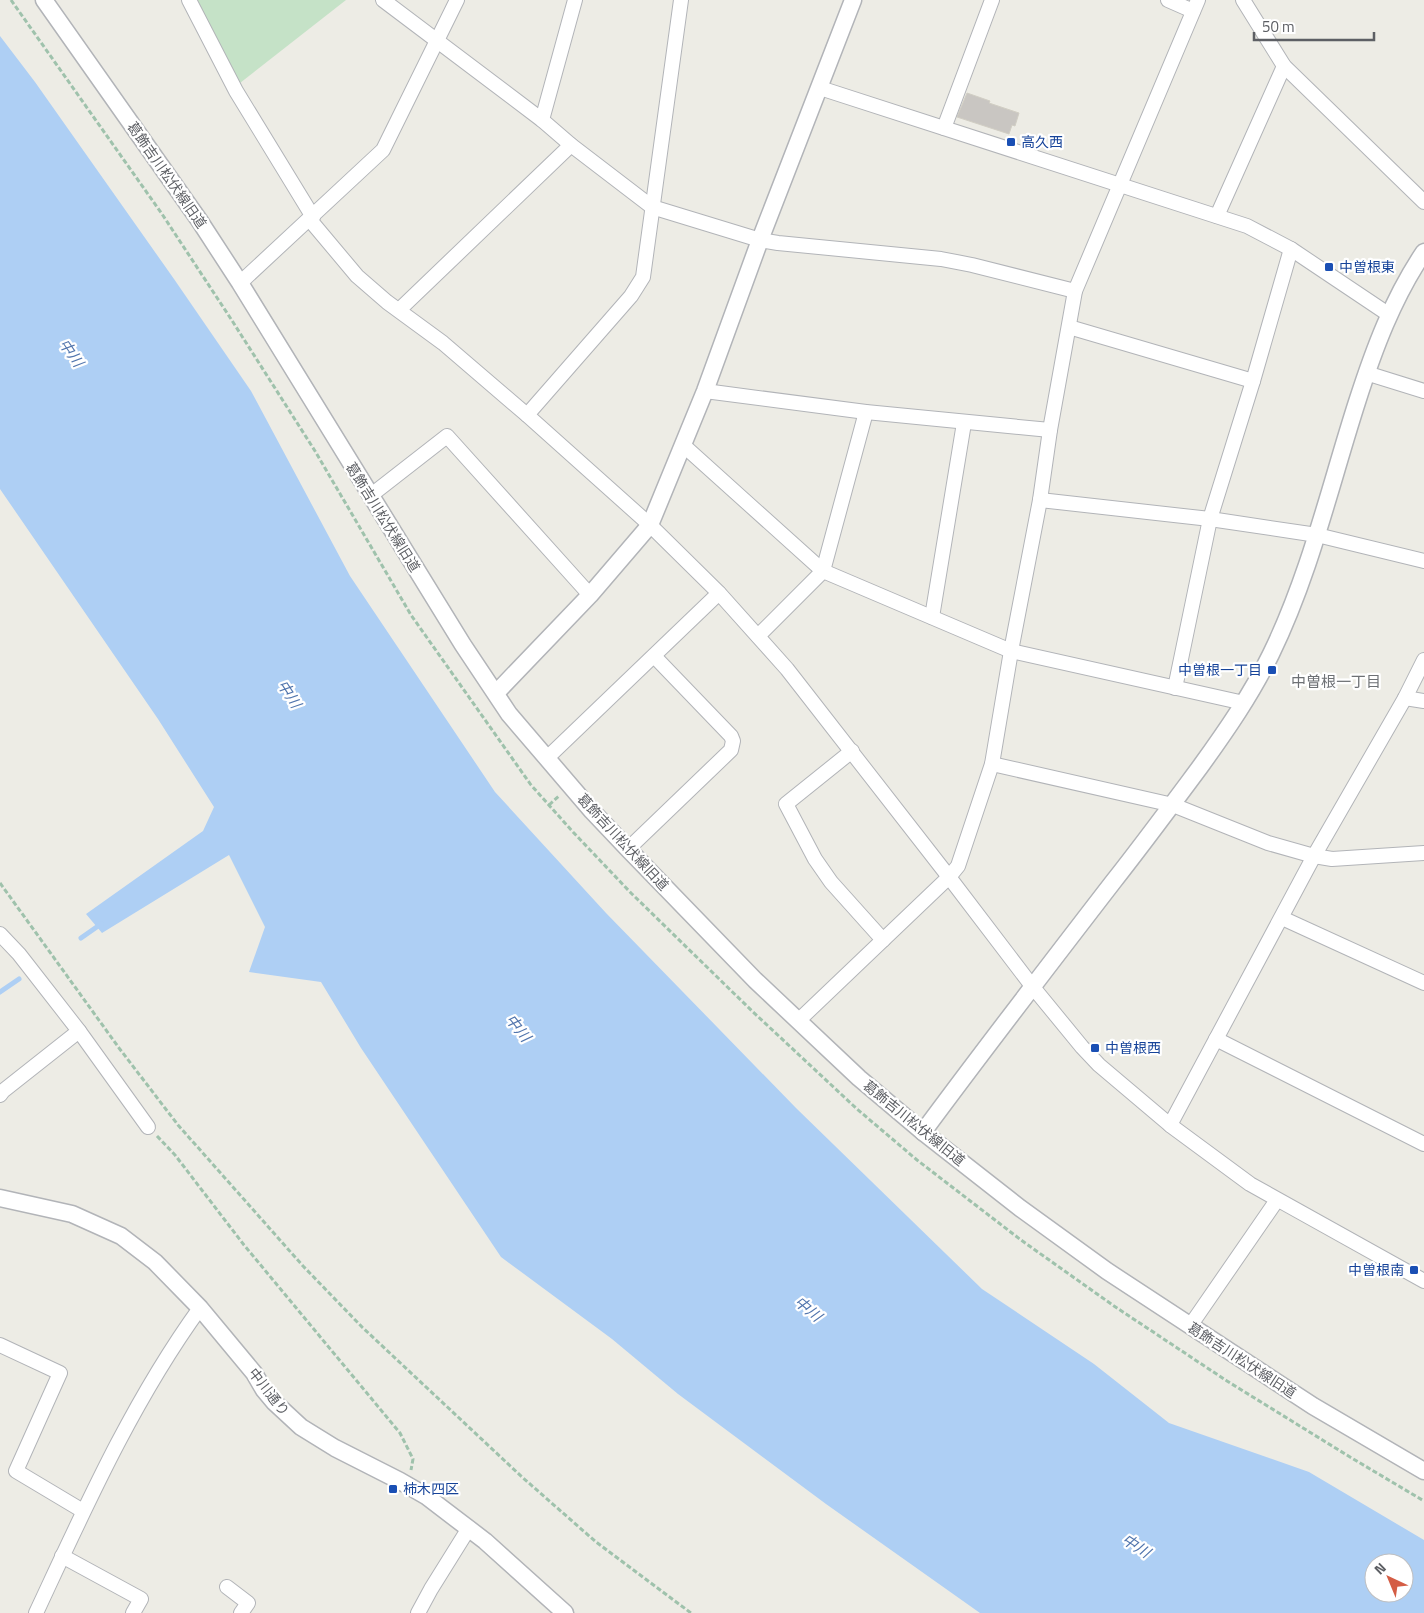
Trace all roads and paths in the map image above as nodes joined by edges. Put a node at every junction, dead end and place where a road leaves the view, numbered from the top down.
1 (11, 0) edge
2 (44, 0) edge
3 (189, 0) edge
4 (383, 0) edge
5 (457, 0) edge
6 (574, 0) edge
7 (681, 0) edge
8 (854, 0) edge
9 (992, 0) edge
10 (1168, 0) edge
11 (1243, 0) edge
12 (1195, 5) edge
13 (437, 40) junction
14 (1284, 66) junction
15 (820, 88) junction
16 (542, 120) junction
17 (944, 128) junction
18 (571, 144) junction
19 (1119, 185) junction
20 (1424, 202) edge
21 (652, 207) junction
22 (1217, 216) junction
23 (311, 218) junction
24 (760, 240) junction
25 (1291, 249) junction
26 (1424, 252) edge
27 (240, 283) junction
28 (1075, 291) junction
29 (399, 310) junction
30 (1388, 314) junction
31 (1069, 327) junction
32 (1366, 374) junction
33 (1253, 381) junction
34 (705, 390) junction
35 (1424, 391) edge
36 (866, 412) junction
37 (527, 415) junction
38 (964, 423) junction
39 (1050, 430) junction
40 (683, 446) junction
41 (370, 496) junction
42 (1040, 500) junction
43 (1210, 519) junction
44 (650, 525) junction
45 (1317, 535) junction
46 (1424, 561) edge
47 (823, 571) junction
48 (719, 594) junction
49 (590, 595) junction
50 (932, 617) junction
51 (758, 636) junction
52 (1012, 651) junction
53 (654, 656) junction
54 (1424, 660) edge
55 (1175, 688) junction
56 (496, 693) junction
57 (1406, 698) junction
58 (1424, 701) edge
59 (1244, 703) junction
60 (852, 751) junction
61 (548, 758) junction
62 (992, 764) junction
63 (553, 801) dead end
64 (548, 805) junction
65 (1173, 805) junction
66 (628, 849) junction
67 (1424, 854) edge
68 (1314, 856) junction
69 (949, 877) junction
70 (0, 883) edge
71 (631, 893) dead end
72 (1282, 918) junction
73 (0, 934) edge
74 (883, 940) junction
75 (1424, 983) edge
76 (1032, 986) junction
77 (798, 1021) junction
78 (79, 1031) junction
79 (1216, 1039) junction
80 (0, 1096) edge
81 (884, 1123) dead end
82 (1170, 1125) junction
83 (148, 1127) joint
84 (879, 1128) dead end
85 (922, 1132) junction
86 (1424, 1144) edge
87 (0, 1198) edge
88 (1277, 1200) junction
89 (1424, 1281) edge
90 (200, 1308) junction
91 (1190, 1326) junction
92 (0, 1345) edge
93 (1424, 1470) edge
94 (407, 1485) junction
95 (83, 1511) junction
96 (469, 1528) junction
97 (62, 1556) junction
98 (227, 1587) dead end
99 (555, 1610) edge
100 (36, 1613) edge
101 (134, 1613) edge
102 (241, 1613) edge
103 (418, 1613) edge
104 (690, 1613) edge

1 - 64 path
2 - 27 street, 葛飾吉川松伏線旧道
3 - 23 street
4 - 13 street
5 - 13 street
6 - 16 street
7 - 21 street
8 - 15 street
9 - 17 street
10 - 12 street
11 - 14 street
12 - 19 street
13 - 16 street
13 - 23 street
14 - 20 street
14 - 22 street
15 - 17 street
15 - 24 street
16 - 18 street
17 - 19 street
18 - 21 street
18 - 29 street
19 - 22 street
19 - 28 street
21 - 24 street
21 - 37 street
22 - 25 street
23 - 27 street
23 - 29 street
24 - 28 street
24 - 34 street
25 - 30 street
25 - 33 street
26 - 30 street
27 - 41 street, 葛飾吉川松伏線旧道
28 - 31 street
29 - 37 street
30 - 32 street
31 - 33 street
31 - 39 street
32 - 35 street
32 - 45 street
33 - 43 street
34 - 36 street
34 - 40 street
36 - 38 street
36 - 47 street
37 - 44 street
38 - 39 street
38 - 50 street
39 - 42 street
40 - 44 street
40 - 47 street
41 - 49 street
41 - 56 street, 葛飾吉川松伏線旧道
42 - 43 street
42 - 52 street
43 - 45 street
43 - 55 street
44 - 48 street
44 - 49 street
45 - 46 street
45 - 59 street
47 - 50 street
47 - 51 street
48 - 51 street
48 - 53 street
49 - 56 street
50 - 52 street
51 - 60 street
52 - 55 street
52 - 62 street
53 - 61 street
53 - 66 street
54 - 57 street
55 - 59 street
56 - 61 street, 葛飾吉川松伏線旧道
57 - 58 street
57 - 68 street
59 - 65 street
60 - 69 street
60 - 74 street
61 - 66 street, 葛飾吉川松伏線旧道
62 - 65 street
62 - 69 street
63 - 64 path
64 - 71 path
65 - 68 street
65 - 76 street
66 - 77 street, 葛飾吉川松伏線旧道
67 - 68 street
68 - 72 street
69 - 74 street
69 - 76 street
70 - 104 path
72 - 75 street
72 - 79 street
73 - 78 street
74 - 77 street
76 - 82 street
76 - 85 street
77 - 85 street, 葛飾吉川松伏線旧道
78 - 80 street
78 - 83 street
79 - 82 street
79 - 86 street
81 - 84 path
82 - 88 street
83 - 94 path
85 - 91 street, 葛飾吉川松伏線旧道
87 - 90 street, 中川通り
88 - 89 street
88 - 91 street
90 - 94 street, 中川通り
90 - 95 street
91 - 93 street, 葛飾吉川松伏線旧道
92 - 95 street
94 - 96 street, 中川通り
95 - 97 street
96 - 99 street, 中川通り
96 - 103 street
97 - 100 street
97 - 101 street
98 - 102 street

